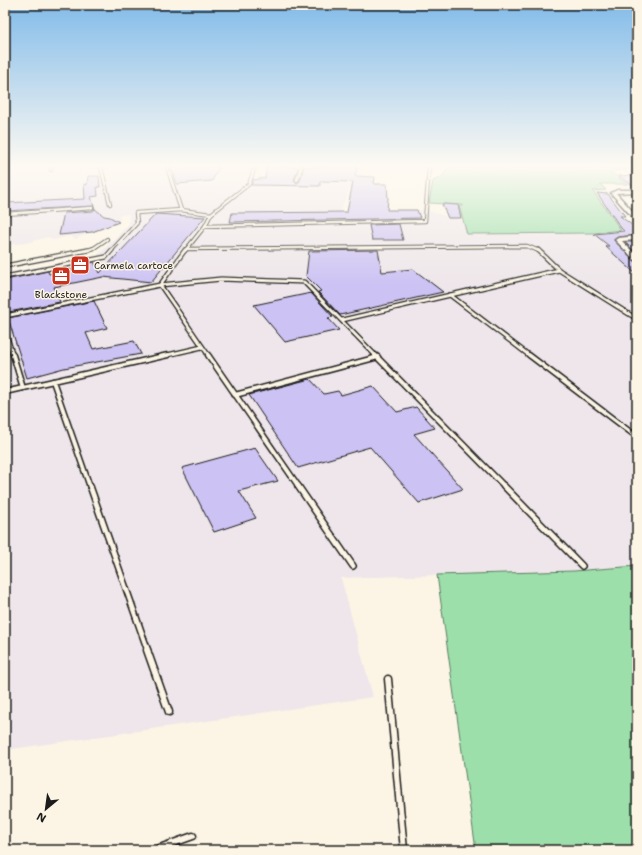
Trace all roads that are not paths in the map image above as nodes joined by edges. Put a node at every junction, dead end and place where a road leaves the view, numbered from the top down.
1 (180, 207) edge
2 (220, 207) edge
3 (426, 207) edge
4 (625, 207) edge
5 (92, 208) dead end
6 (181, 210) junction
7 (5, 214) edge
8 (211, 214) junction
9 (637, 220) edge
10 (205, 226) junction
11 (637, 238) edge
12 (107, 239) dead end
13 (186, 249) junction
14 (637, 259) edge
15 (5, 266) edge
16 (559, 270) junction
17 (5, 277) edge
18 (160, 285) junction
19 (450, 295) junction
20 (5, 316) edge
21 (637, 319) edge
22 (342, 320) junction
23 (5, 330) edge
24 (202, 347) junction
25 (378, 356) junction
26 (53, 381) junction
27 (22, 388) junction
28 (5, 392) edge
29 (235, 395) junction
30 (637, 437) edge
31 (354, 566) dead end
32 (582, 566) dead end
33 (388, 679) dead end
34 (170, 712) dead end
35 (193, 836) dead end
36 (154, 850) edge
37 (404, 850) edge

1 - 6 lane
2 - 8 lane
3 - 10 lane
4 - 9 street
5 - 7 lane
6 - 8 lane
6 - 17 lane
8 - 10 lane
10 - 13 lane
11 - 14 street
12 - 15 lane
13 - 16 lane
13 - 18 lane
16 - 19 lane
16 - 21 lane
18 - 20 lane
18 - 22 lane
18 - 24 lane
19 - 22 lane
19 - 30 lane
22 - 25 lane
23 - 27 lane
24 - 26 lane
24 - 29 lane
25 - 29 lane
25 - 32 lane
26 - 27 lane
26 - 34 lane
27 - 28 lane
29 - 31 lane
33 - 37 lane
35 - 36 lane

